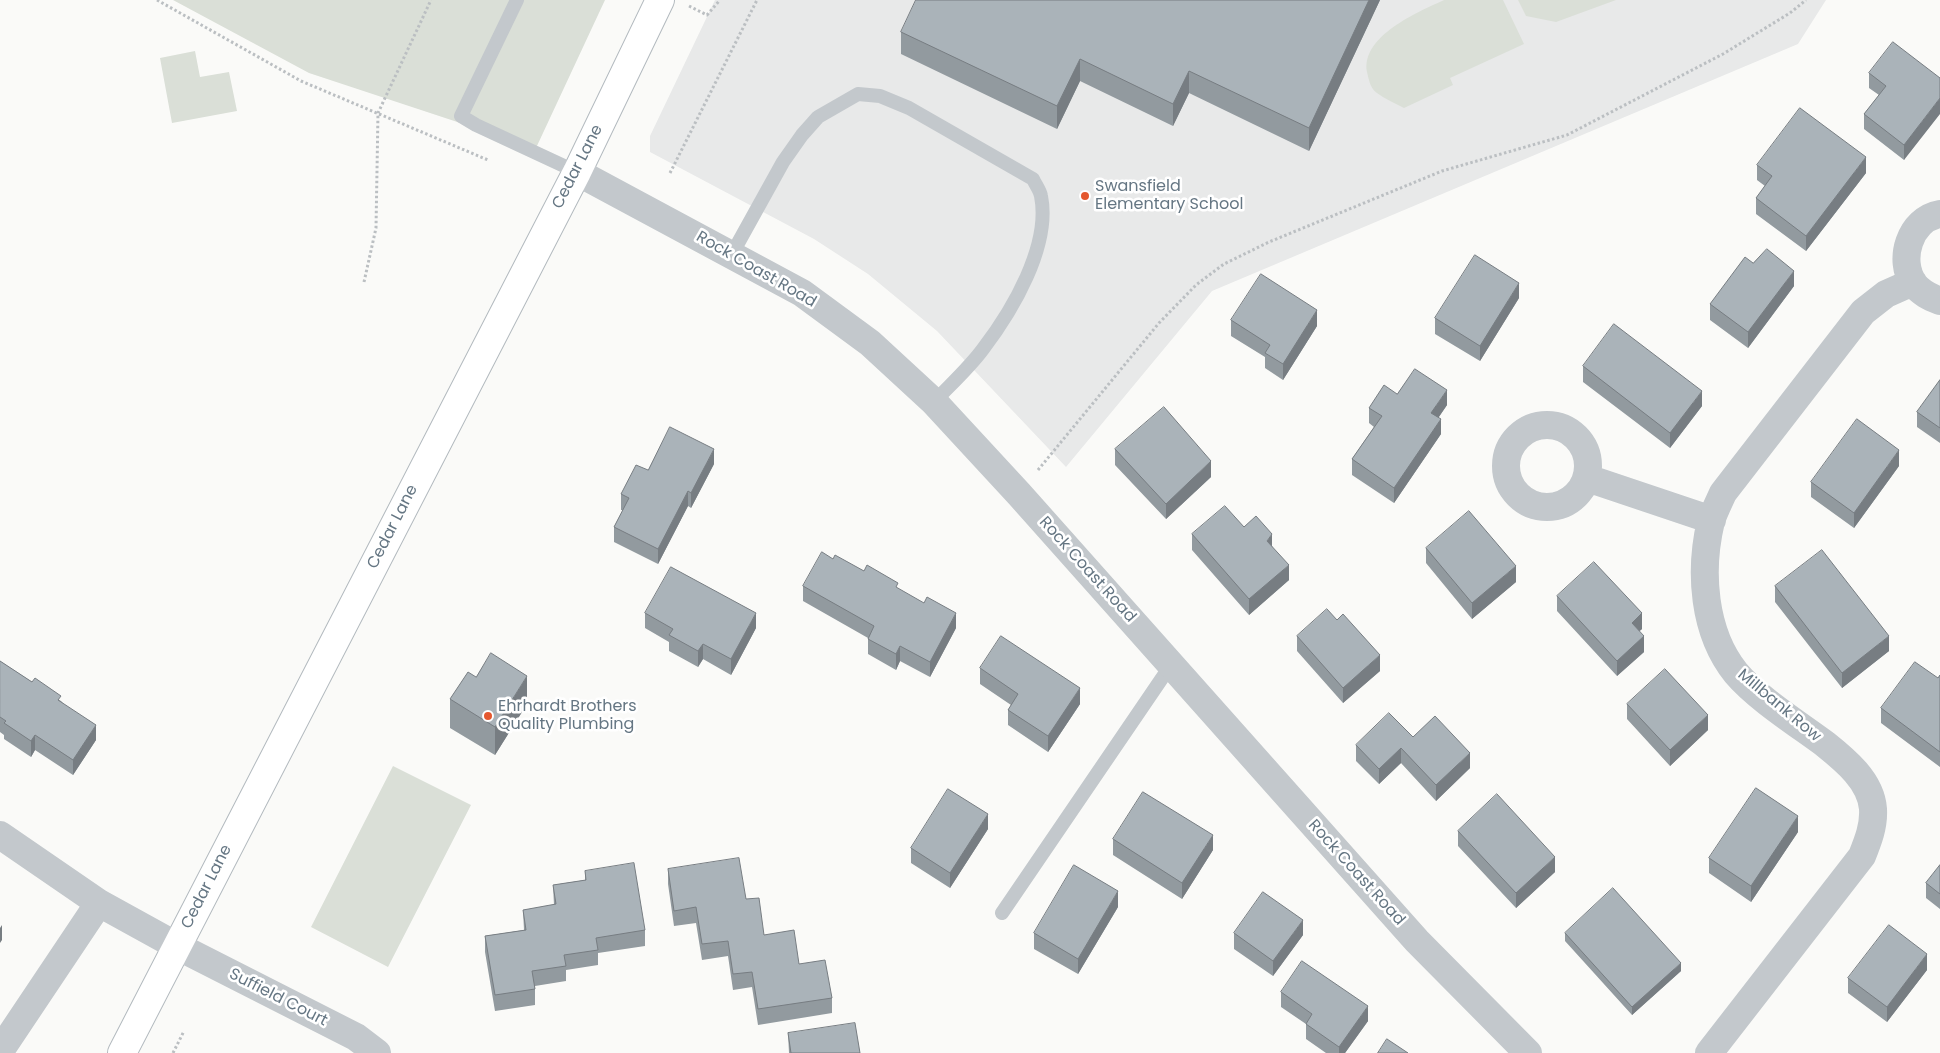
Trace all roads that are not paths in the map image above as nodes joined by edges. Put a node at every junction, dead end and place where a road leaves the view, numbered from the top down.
1 (516, 0) edge
2 (672, 2) edge
3 (577, 172) junction
4 (1940, 214) edge
5 (732, 254) junction
6 (1913, 282) junction
7 (1940, 301) edge
8 (934, 402) junction
9 (1588, 478) dead end
10 (1712, 520) junction
11 (1171, 665) junction
12 (0, 835) edge
13 (99, 903) junction
14 (1002, 913) dead end
15 (177, 946) junction
16 (0, 1051) edge
17 (122, 1053) edge
18 (378, 1053) edge
19 (1528, 1053) edge
20 (1709, 1053) edge

1 - 3 lane
2 - 3 main road, Cedar Lane
3 - 5 street, Rock Coast Road
3 - 15 main road, Cedar Lane
4 - 6 street
5 - 8 street, Rock Coast Road
5 - 8 lane
6 - 7 street
6 - 10 street, Millbank Row
8 - 11 street, Rock Coast Road
9 - 10 street
10 - 20 street, Millbank Row
11 - 14 lane
11 - 19 street, Rock Coast Road
12 - 13 street, Suffield Court
13 - 15 street, Suffield Court
13 - 16 street
15 - 17 main road, Cedar Lane
15 - 18 street, Suffield Court

